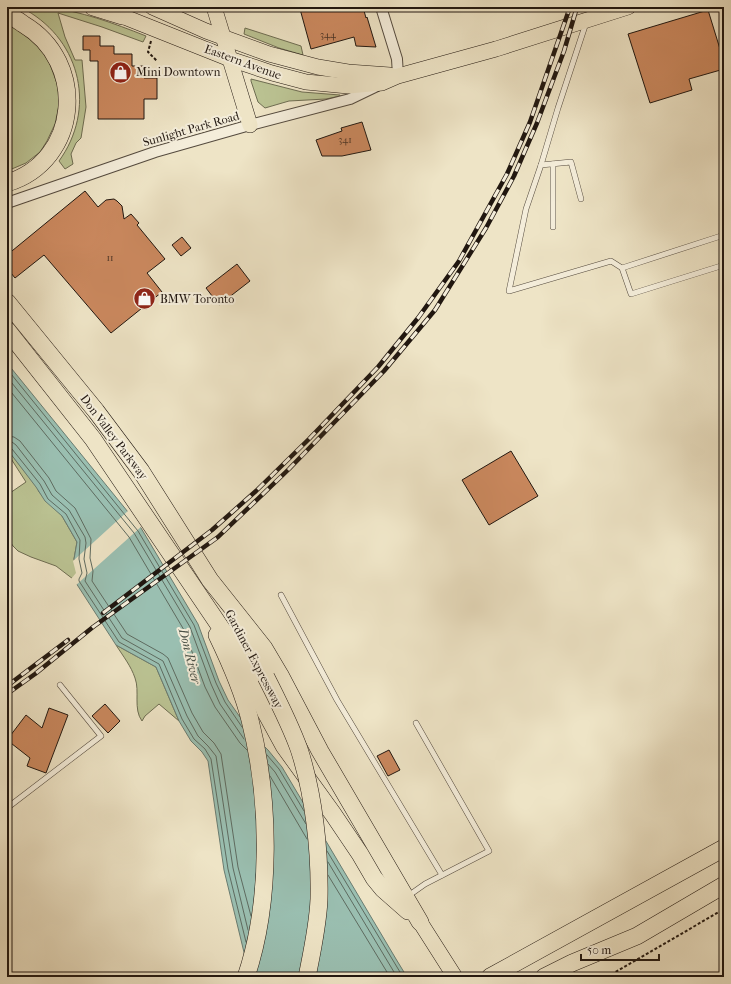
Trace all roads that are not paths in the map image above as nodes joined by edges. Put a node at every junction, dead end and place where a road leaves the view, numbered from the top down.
1 (93, 7) edge
2 (152, 7) edge
3 (214, 7) edge
4 (381, 7) edge
5 (628, 7) edge
6 (7, 15) edge
7 (122, 16) joint
8 (587, 20) junction
9 (223, 36) junction
10 (230, 58) junction
11 (398, 76) junction
12 (382, 83) junction
13 (250, 125) junction
14 (553, 164) junction
15 (541, 165) junction
16 (7, 183) edge
17 (581, 200) dead end
18 (7, 203) edge
19 (553, 227) dead end
20 (724, 236) edge
21 (724, 265) edge
22 (622, 268) junction
23 (7, 302) edge
24 (7, 330) edge
25 (210, 580) junction
26 (192, 585) junction
27 (282, 595) dead end
28 (60, 685) dead end
29 (416, 723) dead end
30 (7, 808) edge
31 (724, 848) edge
32 (442, 875) junction
33 (724, 884) edge
34 (406, 898) junction
35 (420, 922) junction
36 (246, 977) edge
37 (307, 977) edge
38 (455, 977) edge
39 (490, 977) edge
40 (544, 977) edge

1 - 7 highway, Eastern Avenue
2 - 9 main road, Eastern Avenue
3 - 9 main road
4 - 11 street
5 - 8 main road, Eastern Avenue
6 - 16 highway
7 - 10 main road, Eastern Avenue
8 - 11 main road, Eastern Avenue
8 - 15 lane
9 - 10 main road
9 - 11 main road, Eastern Avenue
10 - 12 main road, Eastern Avenue
10 - 13 main road
11 - 12 main road, Eastern Avenue
12 - 13 street, Sunlight Park Road
13 - 18 street, Sunlight Park Road
14 - 15 lane
14 - 17 lane
14 - 19 lane
15 - 22 lane
20 - 22 lane
21 - 22 lane
23 - 25 highway, Don Valley Parkway
24 - 26 highway, Don Valley Parkway
25 - 34 highway
25 - 37 highway, Gardiner Expressway, bridge
26 - 35 highway
26 - 36 highway
27 - 32 lane
28 - 30 lane
29 - 32 lane
31 - 39 highway
32 - 34 lane
33 - 40 highway
34 - 35 highway
35 - 38 main road

